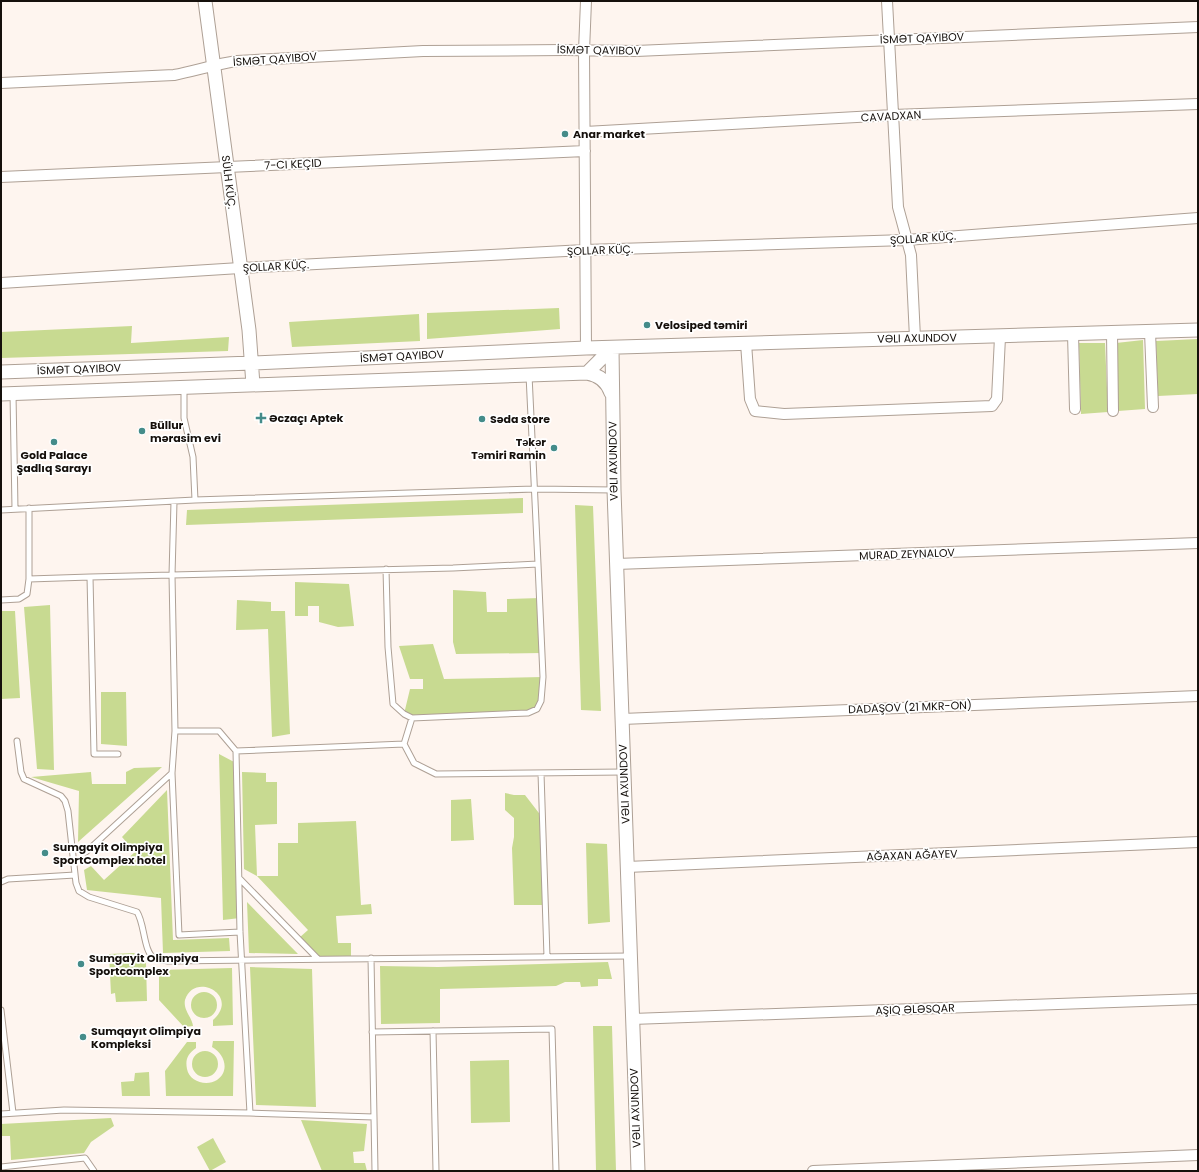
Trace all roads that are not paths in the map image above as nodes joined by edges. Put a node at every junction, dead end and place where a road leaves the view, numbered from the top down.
1 (205, 1) edge
2 (586, 1) edge
3 (887, 1) edge
4 (1198, 28) edge
5 (890, 40) junction
6 (584, 51) junction
7 (214, 66) junction
8 (1, 83) edge
9 (1198, 104) edge
10 (893, 115) junction
11 (585, 132) junction
12 (585, 151) junction
13 (227, 167) junction
14 (1, 177) edge
15 (1198, 218) edge
16 (906, 240) junction
17 (585, 250) junction
18 (240, 268) junction
19 (1, 283) edge
20 (1198, 330) edge
21 (1150, 332) junction
22 (1112, 333) junction
23 (1073, 334) junction
24 (1000, 337) junction
25 (915, 338) junction
26 (746, 343) junction
27 (586, 348) junction
28 (612, 348) junction
29 (252, 363) junction
30 (7, 372) edge
31 (587, 373) junction
32 (529, 374) junction
33 (253, 385) junction
34 (184, 388) junction
35 (7, 394) edge
36 (612, 398) junction
37 (1153, 407) dead end
38 (1075, 409) dead end
39 (1113, 411) dead end
40 (535, 489) junction
41 (614, 490) junction
42 (195, 500) junction
43 (174, 502) junction
44 (29, 508) junction
45 (15, 509) junction
46 (1, 510) edge
47 (1198, 543) edge
48 (538, 564) junction
49 (616, 564) junction
50 (386, 569) junction
51 (172, 575) junction
52 (90, 577) junction
53 (29, 579) junction
54 (1, 600) edge
55 (1198, 696) edge
56 (412, 718) junction
57 (622, 719) junction
58 (175, 731) junction
59 (17, 741) dead end
60 (404, 744) junction
61 (236, 751) junction
62 (118, 754) dead end
63 (624, 772) junction
64 (172, 773) junction
65 (541, 773) junction
66 (1198, 842) edge
67 (86, 852) dead end
68 (627, 867) junction
69 (75, 875) junction
70 (239, 878) junction
71 (1, 882) edge
72 (240, 932) junction
73 (630, 956) junction
74 (547, 957) junction
75 (371, 958) junction
76 (242, 959) junction
77 (318, 959) junction
78 (1198, 999) edge
79 (1, 1010) edge
80 (632, 1019) junction
81 (433, 1031) junction
82 (372, 1032) junction
83 (13, 1113) junction
84 (250, 1113) junction
85 (1, 1114) edge
86 (374, 1117) junction
87 (1198, 1155) edge
88 (1, 1167) edge
89 (94, 1171) edge
90 (375, 1171) edge
91 (436, 1171) edge
92 (556, 1171) edge
93 (638, 1171) edge
94 (813, 1171) edge

1 - 7 street, SÜLH KÜÇ.
2 - 6 street
3 - 5 street
4 - 5 street
5 - 6 street
5 - 10 street
6 - 7 street
6 - 11 street
7 - 8 street
7 - 13 street, SÜLH KÜÇ.
9 - 10 street, CAVADXAN
10 - 11 street, CAVADXAN
10 - 16 street
11 - 12 street
12 - 13 street, 7-CI KEÇID
12 - 17 street
13 - 14 street, 7-CI KEÇID
13 - 18 street, SÜLH KÜÇ.
15 - 16 street, ŞOLLAR KÜÇ.
16 - 17 street, ŞOLLAR KÜÇ.
16 - 25 street
17 - 18 street, ŞOLLAR KÜÇ.
17 - 27 street
18 - 19 street, ŞOLLAR KÜÇ.
18 - 29 street, SÜLH KÜÇ.
20 - 21 street, VƏLI AXUNDOV
21 - 22 street, VƏLI AXUNDOV
21 - 37 street
22 - 23 street, VƏLI AXUNDOV
22 - 39 street
23 - 24 street, VƏLI AXUNDOV
23 - 38 street
24 - 25 street, VƏLI AXUNDOV
24 - 26 street
25 - 26 street, VƏLI AXUNDOV
26 - 28 street, VƏLI AXUNDOV
27 - 28 street, VƏLI AXUNDOV
27 - 29 street, VƏLI AXUNDOV
27 - 31 street
28 - 31 street
28 - 36 street, VƏLI AXUNDOV
29 - 30 street, VƏLI AXUNDOV
29 - 33 street, SÜLH KÜÇ.
30 - 35 street
31 - 32 street
31 - 36 street
32 - 33 street
32 - 40 lane
33 - 34 street
34 - 35 street
34 - 42 lane
35 - 45 lane
36 - 41 street, VƏLI AXUNDOV
40 - 41 lane
40 - 42 lane
40 - 48 lane
41 - 49 street, VƏLI AXUNDOV
42 - 43 lane
43 - 44 lane
43 - 51 lane
44 - 45 lane
44 - 53 lane
45 - 46 lane
47 - 49 street, MURAD ZEYNALOV
48 - 50 lane
48 - 56 lane
49 - 57 street, VƏLI AXUNDOV
50 - 51 lane
50 - 56 lane
51 - 52 lane
51 - 58 lane
52 - 53 lane
52 - 62 lane
53 - 54 lane
55 - 57 street, DADAŞOV (21 MKR-ON)
56 - 60 lane
57 - 63 street, VƏLI AXUNDOV
58 - 61 lane
58 - 64 lane
59 - 69 lane
60 - 61 lane
60 - 65 lane
61 - 70 lane
63 - 65 lane
63 - 68 street, VƏLI AXUNDOV
64 - 67 lane
64 - 72 lane
65 - 74 lane
66 - 68 street, AĞAXAN AĞAYEV
68 - 73 street, VƏLI AXUNDOV
69 - 71 lane
69 - 76 lane
70 - 72 lane
70 - 77 lane
72 - 76 lane
73 - 74 lane
73 - 80 street, VƏLI AXUNDOV
74 - 75 lane
75 - 77 lane
75 - 82 lane
76 - 77 lane
76 - 84 lane
78 - 80 street
79 - 83 lane
80 - 93 street, VƏLI AXUNDOV
81 - 82 lane
81 - 91 lane
81 - 92 lane
82 - 86 lane
83 - 84 lane
83 - 85 lane
84 - 86 lane
86 - 90 lane
87 - 94 street
88 - 89 lane

